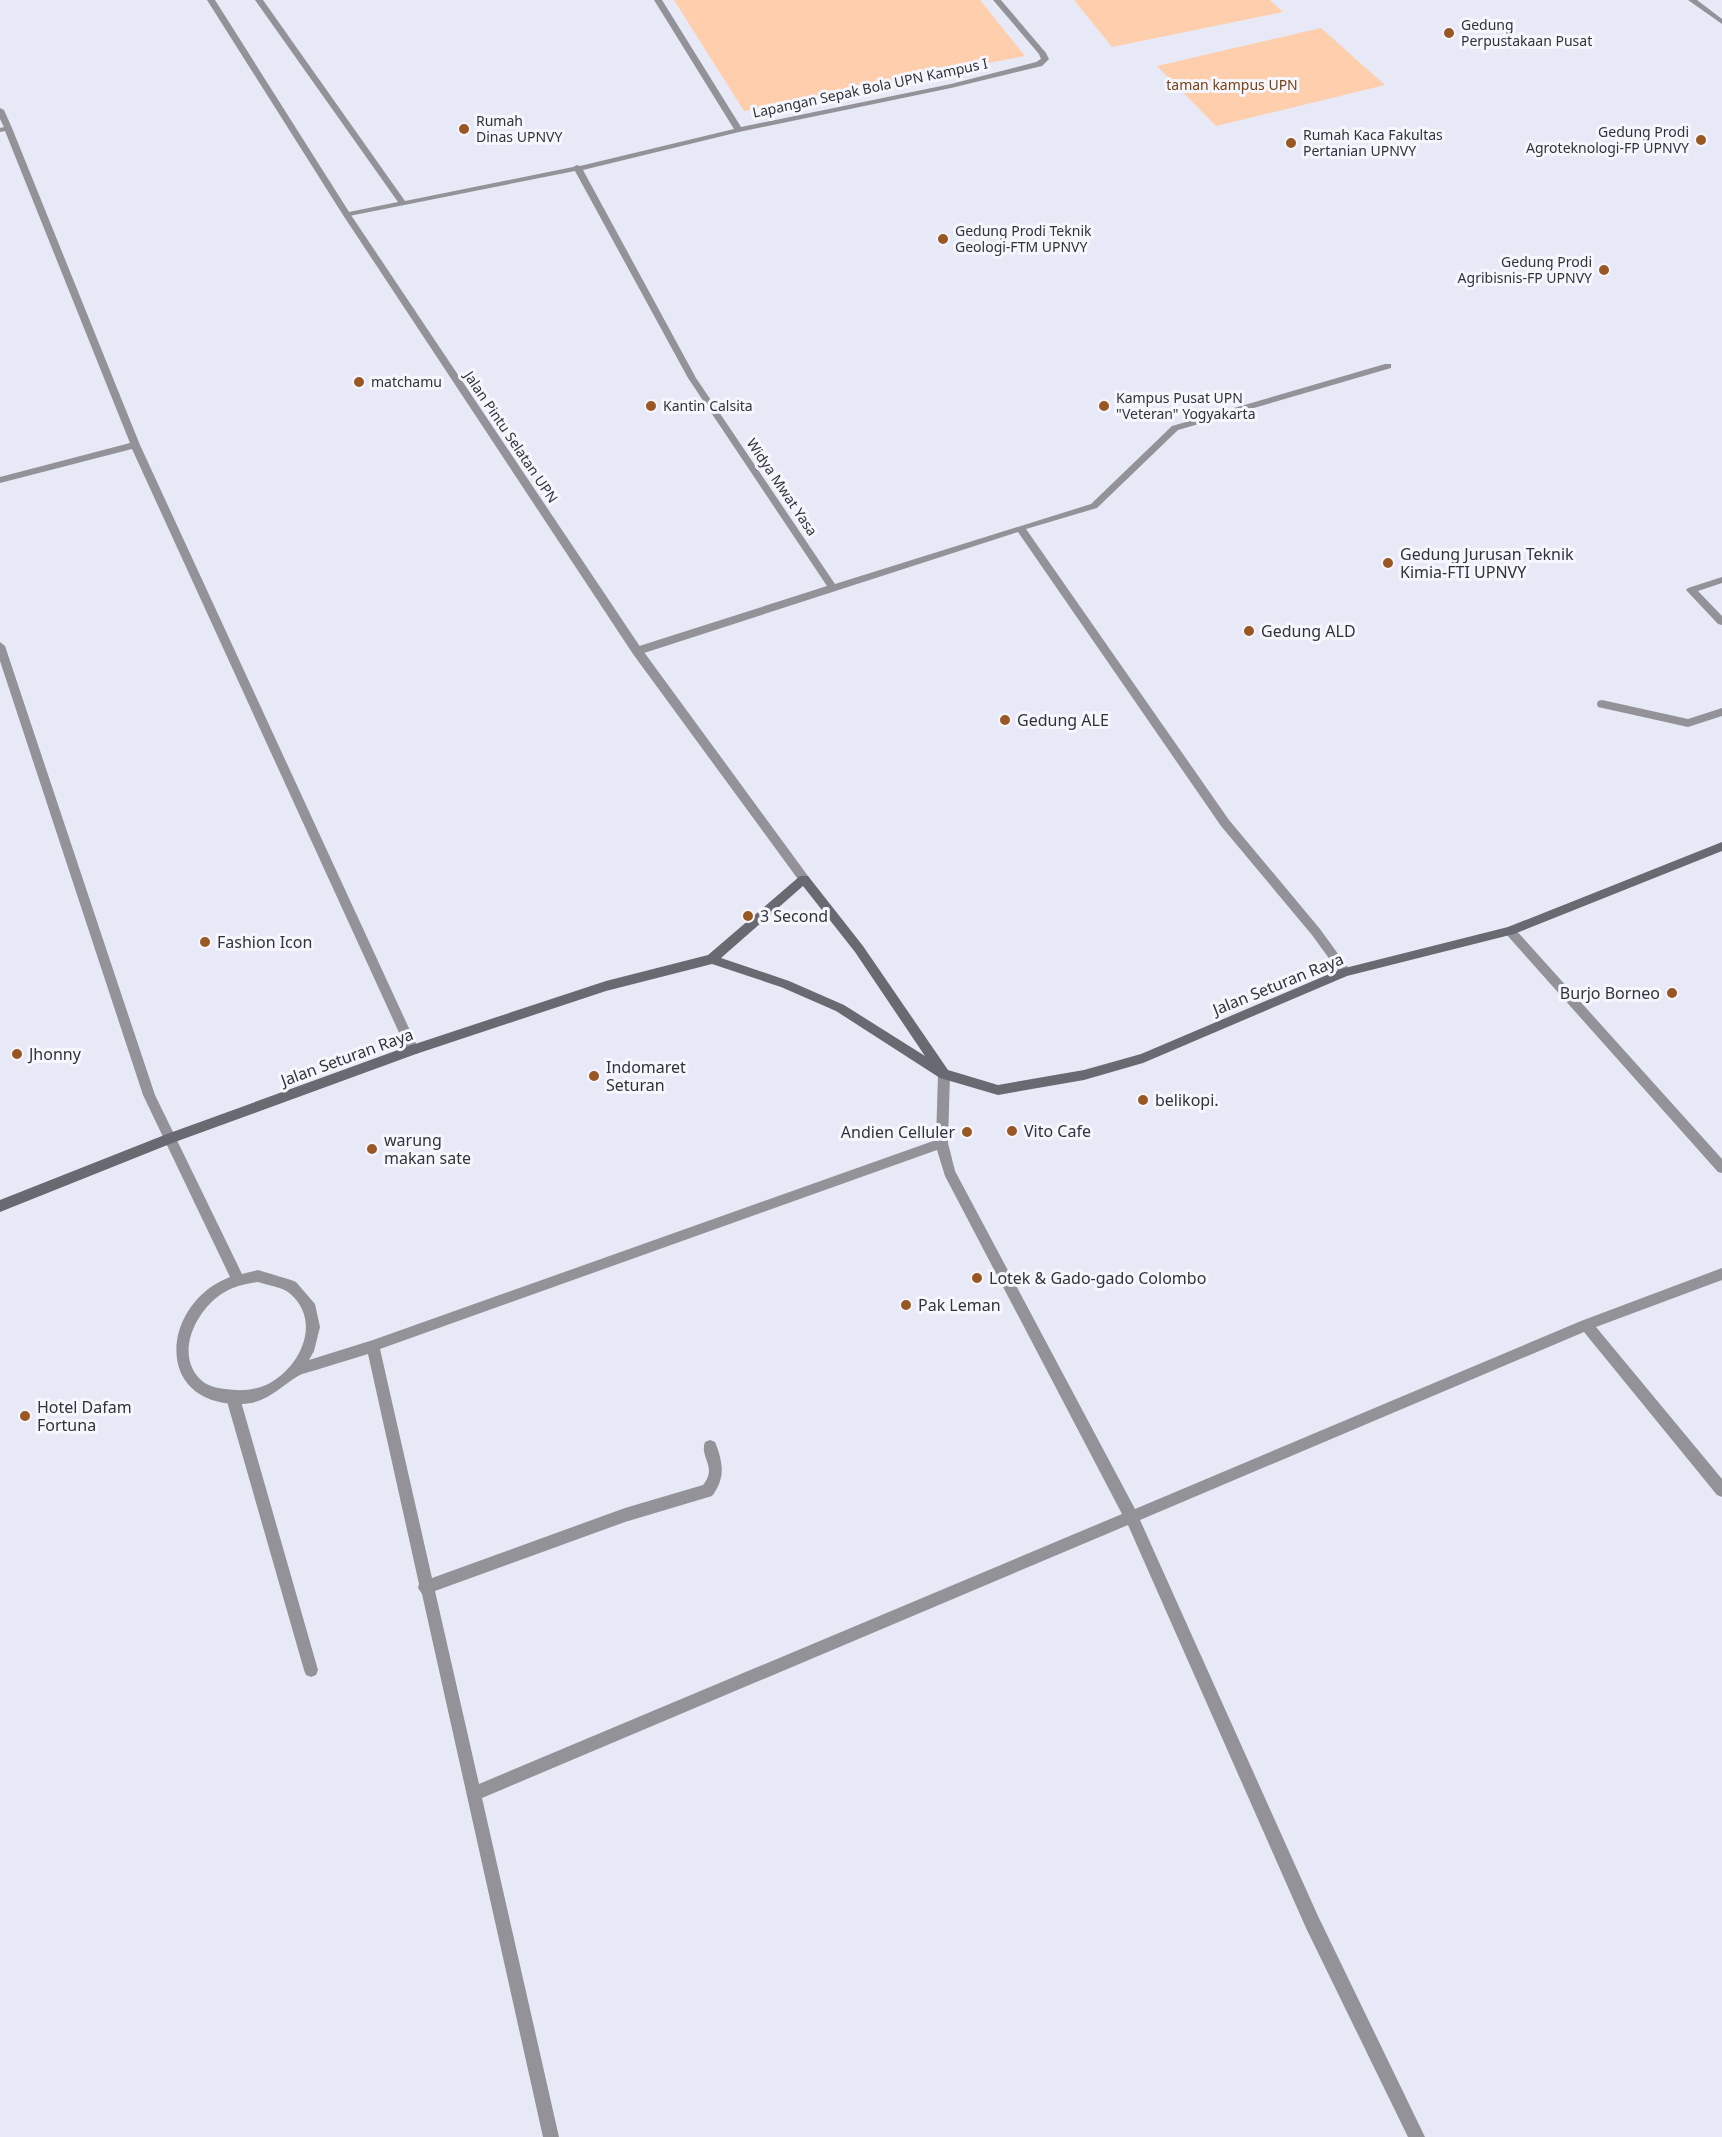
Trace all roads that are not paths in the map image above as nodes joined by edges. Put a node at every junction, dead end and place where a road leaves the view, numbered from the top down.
1 (211, 0) edge
2 (259, 0) edge
3 (658, 0) edge
4 (997, 0) edge
5 (1692, 0) edge
6 (1722, 22) edge
7 (0, 110) edge
8 (4, 129) edge
9 (739, 130) junction
10 (577, 167) junction
11 (402, 202) junction
12 (347, 215) junction
13 (1388, 366) dead end
14 (135, 445) junction
15 (0, 480) edge
16 (1020, 528) junction
17 (1722, 580) edge
18 (833, 588) junction
19 (1722, 622) edge
20 (0, 646) edge
21 (637, 651) junction
22 (1602, 704) dead end
23 (1722, 712) edge
24 (1722, 846) edge
25 (804, 879) junction
26 (1510, 931) junction
27 (712, 959) junction
28 (1345, 972) junction
29 (413, 1050) junction
30 (945, 1074) junction
31 (171, 1138) junction
32 (942, 1143) junction
33 (1722, 1168) edge
34 (0, 1206) edge
35 (1722, 1274) edge
36 (238, 1280) junction
37 (1586, 1325) junction
38 (373, 1346) junction
39 (297, 1370) junction
40 (233, 1398) junction
41 (710, 1447) dead end
42 (1722, 1490) edge
43 (1132, 1518) junction
44 (426, 1588) junction
45 (311, 1670) dead end
46 (474, 1794) junction
47 (551, 2137) edge
48 (1417, 2137) edge

1 - 12 street, Jalan Pintu Selatan UPN
2 - 11 street
3 - 9 street, Lapangan Sepak Bola UPN Kampus I
4 - 9 street, Lapangan Sepak Bola UPN Kampus I
5 - 6 street
7 - 8 street
8 - 14 street
9 - 10 street
10 - 11 street
10 - 18 street, Widya Mwat Yasa
11 - 12 street
12 - 21 street, Jalan Pintu Selatan UPN
13 - 16 street
14 - 15 street
14 - 29 street
16 - 18 street
16 - 28 street
17 - 19 street
18 - 21 street
20 - 31 street
21 - 25 street, Jalan Pintu Selatan UPN
22 - 23 street
24 - 26 main road, Jalan Seturan Raya
25 - 27 main road, Jalan Seturan Raya
25 - 30 main road
26 - 28 main road, Jalan Seturan Raya
26 - 33 street
27 - 29 main road, Jalan Seturan Raya
27 - 30 main road, Jalan Seturan Raya
28 - 30 main road, Jalan Seturan Raya
29 - 31 main road, Jalan Seturan Raya
30 - 32 street
31 - 34 main road, Jalan Seturan Raya
31 - 36 street
32 - 38 street
32 - 43 street
35 - 37 street
36 - 39 street
36 - 40 street
37 - 42 street
37 - 43 street
38 - 39 street
38 - 44 street
39 - 40 street
40 - 45 street
41 - 44 street
43 - 46 street
43 - 48 street
44 - 46 street
46 - 47 street

